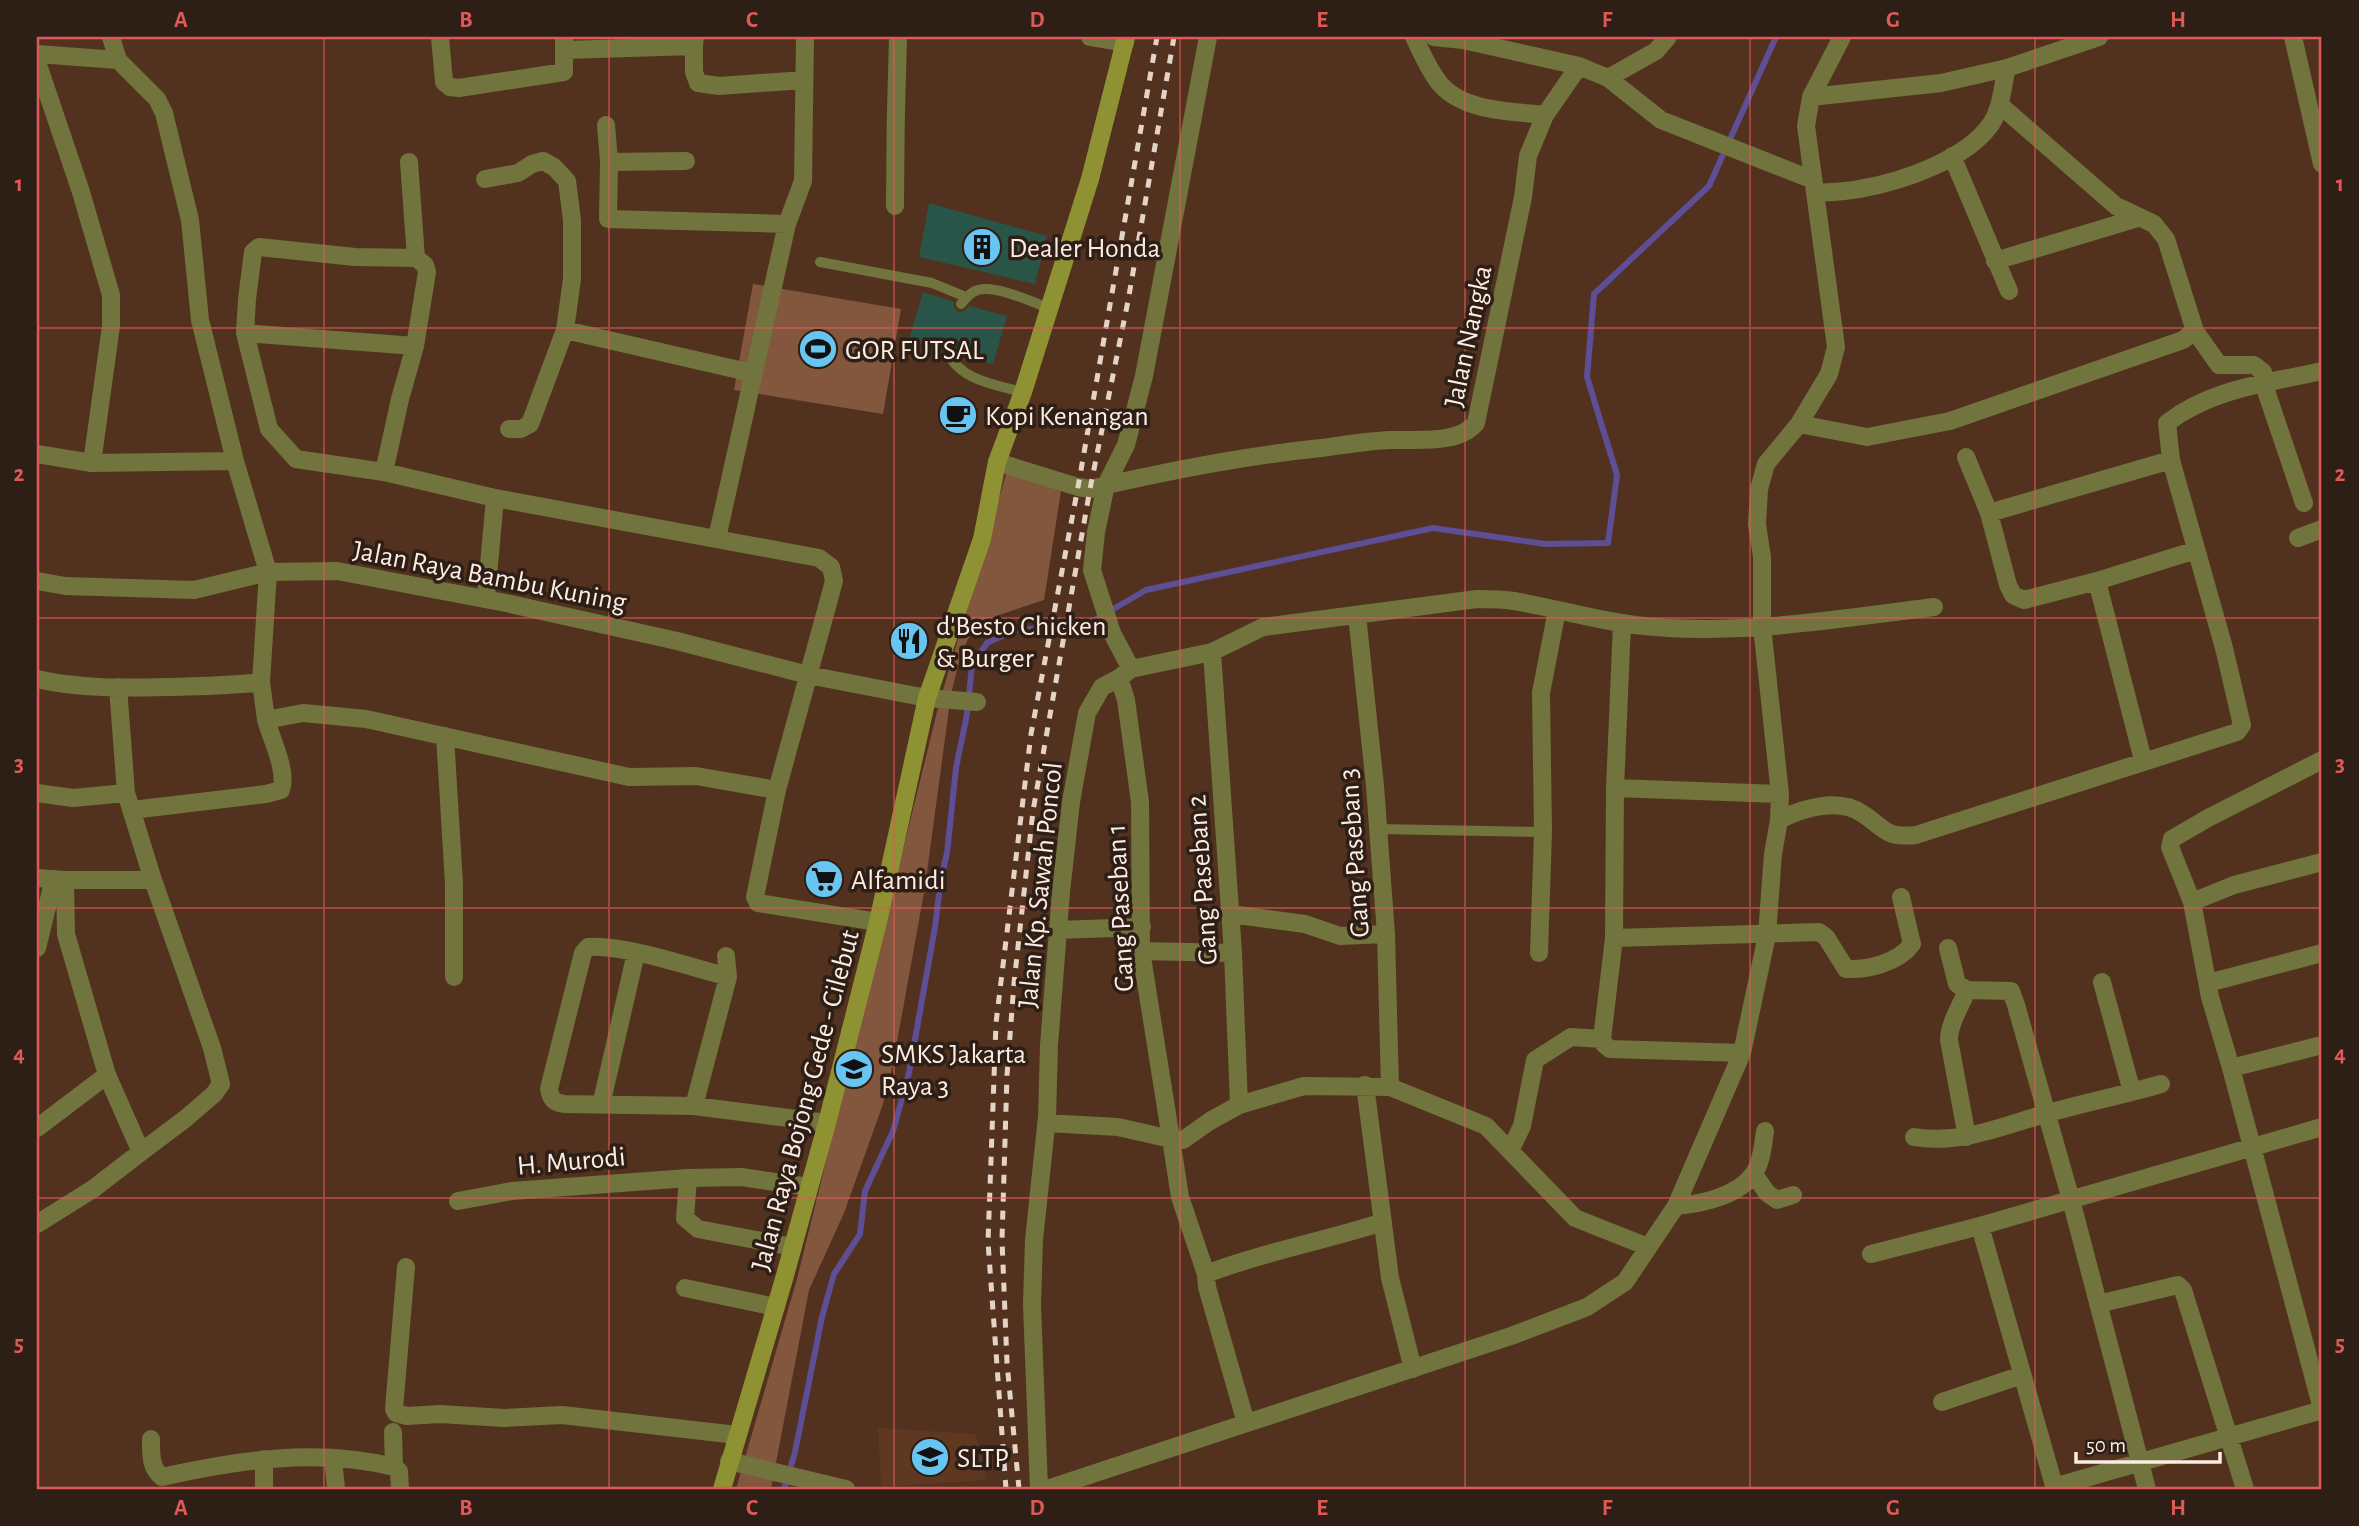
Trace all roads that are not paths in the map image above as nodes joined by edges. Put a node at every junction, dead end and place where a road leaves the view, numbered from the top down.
1 (111, 37) edge
2 (440, 37) edge
3 (805, 37) edge
4 (898, 37) edge
5 (1090, 37) edge
6 (1208, 37) edge
7 (1414, 37) edge
8 (1434, 37) edge
9 (1668, 37) edge
10 (1842, 37) edge
11 (2099, 37) edge
12 (2293, 37) edge
13 (1126, 40) edge
14 (694, 41) edge
15 (564, 43) edge
16 (37, 54) edge
17 (118, 60) junction
18 (37, 62) edge
19 (1580, 66) junction
20 (2007, 68) junction
21 (1608, 78) junction
22 (804, 80) junction
23 (1811, 97) junction
24 (2000, 105) junction
25 (1545, 115) junction
26 (606, 125) dead end
27 (1952, 156) junction
28 (686, 160) dead end
29 (409, 162) dead end
30 (609, 162) junction
31 (2322, 164) edge
32 (485, 179) dead end
33 (1815, 187) junction
34 (895, 206) dead end
35 (2138, 218) junction
36 (787, 225) junction
37 (416, 258) junction
38 (1995, 261) junction
39 (820, 262) dead end
40 (2009, 291) dead end
41 (1050, 309) junction
42 (565, 330) junction
43 (2195, 331) junction
44 (245, 333) junction
45 (415, 346) junction
46 (948, 353) dead end
47 (2322, 371) edge
48 (752, 373) junction
49 (2263, 383) junction
50 (1023, 392) junction
51 (1799, 424) junction
52 (509, 429) dead end
53 (37, 454) edge
54 (1966, 457) dead end
55 (2171, 460) junction
56 (235, 461) junction
57 (996, 462) junction
58 (92, 463) junction
59 (384, 472) junction
60 (1106, 485) junction
61 (495, 498) junction
62 (2304, 503) dead end
63 (1989, 513) junction
64 (2322, 529) edge
65 (717, 538) junction
66 (2298, 538) dead end
67 (2196, 550) junction
68 (268, 572) junction
69 (37, 581) edge
70 (2097, 581) junction
71 (486, 598) junction
72 (1934, 607) dead end
73 (1557, 610) junction
74 (1357, 615) junction
75 (1622, 623) junction
76 (1762, 626) junction
77 (1212, 652) junction
78 (1125, 673) junction
79 (808, 675) junction
80 (37, 679) edge
81 (261, 682) junction
82 (118, 687) junction
83 (927, 698) junction
84 (977, 702) dead end
85 (273, 718) junction
86 (445, 736) junction
87 (2143, 760) junction
88 (2322, 760) edge
89 (1615, 788) junction
90 (777, 790) junction
91 (37, 793) edge
92 (1780, 794) junction
93 (129, 801) junction
94 (1779, 820) junction
95 (1377, 829) junction
96 (1543, 832) junction
97 (2322, 862) edge
98 (52, 879) edge
99 (153, 880) junction
100 (1901, 897) dead end
101 (2192, 902) junction
102 (1230, 914) junction
103 (878, 922) junction
104 (1142, 927) junction
105 (1058, 930) junction
106 (1386, 934) junction
107 (1767, 935) junction
108 (1614, 938) junction
109 (37, 948) edge
110 (1948, 948) dead end
111 (1141, 951) junction
112 (636, 953) junction
113 (1233, 953) junction
114 (1539, 953) dead end
115 (2322, 953) edge
116 (726, 956) dead end
117 (454, 977) dead end
118 (728, 977) junction
119 (2102, 982) dead end
120 (2208, 984) junction
121 (1967, 990) junction
122 (1602, 1039) junction
123 (2322, 1045) edge
124 (1742, 1053) junction
125 (2231, 1068) junction
126 (107, 1075) junction
127 (2161, 1084) dead end
128 (1365, 1085) junction
129 (1390, 1087) junction
130 (2132, 1093) junction
131 (601, 1105) junction
132 (1239, 1105) junction
133 (694, 1106) junction
134 (2045, 1114) junction
135 (827, 1123) junction
136 (1046, 1123) junction
137 (2322, 1127) edge
138 (37, 1128) edge
139 (1765, 1131) dead end
140 (1914, 1137) dead end
141 (1967, 1137) junction
142 (1171, 1139) junction
143 (2251, 1148) junction
144 (1510, 1151) junction
145 (141, 1152) junction
146 (1754, 1174) junction
147 (688, 1178) junction
148 (809, 1187) junction
149 (1793, 1195) dead end
150 (2071, 1200) junction
151 (458, 1201) dead end
152 (1676, 1206) junction
153 (1382, 1222) junction
154 (37, 1224) edge
155 (1980, 1226) junction
156 (1648, 1247) junction
157 (793, 1248) junction
158 (1871, 1254) dead end
159 (407, 1267) dead end
160 (1206, 1274) junction
161 (685, 1288) dead end
162 (2098, 1304) junction
163 (776, 1307) junction
164 (1413, 1369) junction
165 (2022, 1375) junction
166 (1941, 1402) dead end
167 (2322, 1410) edge
168 (1246, 1423) junction
169 (393, 1432) dead end
170 (737, 1435) junction
171 (2230, 1437) junction
172 (150, 1438) dead end
173 (333, 1458) junction
174 (264, 1459) junction
175 (729, 1461) junction
176 (2139, 1463) junction
177 (394, 1467) junction
178 (2054, 1488) edge
179 (264, 1489) edge
180 (336, 1489) edge
181 (400, 1489) edge
182 (722, 1489) edge
183 (846, 1489) edge
184 (1039, 1489) edge
185 (1046, 1489) edge
186 (2147, 1489) edge
187 (2245, 1489) edge

1 - 17 street
2 - 15 street
3 - 22 street
4 - 34 street
5 - 13 street
6 - 60 street, Gang Paseban 1
7 - 25 street
8 - 19 street
9 - 21 street
10 - 23 street
11 - 20 street
12 - 31 street
13 - 41 main road, Jalan Raya Bojong Gede - Cilebut
14 - 15 street
14 - 22 street
16 - 17 street
17 - 56 street
18 - 58 street
19 - 21 street
19 - 25 street, Jalan Nangka
20 - 23 street
20 - 24 street
21 - 33 street
22 - 36 street
23 - 33 street
24 - 27 street
24 - 35 street
25 - 60 street, Jalan Nangka
26 - 30 street
27 - 33 street
27 - 38 street
28 - 30 street
29 - 37 street
30 - 36 street
32 - 42 street
33 - 51 street
35 - 38 street
35 - 43 street
36 - 48 street
37 - 44 street
37 - 45 street
38 - 40 street
39 - 41 lane
41 - 50 main road, Jalan Raya Bojong Gede - Cilebut
42 - 48 street
42 - 52 street
43 - 49 street
43 - 51 street
44 - 45 street
44 - 59 street
45 - 59 street
46 - 50 lane
47 - 49 street
48 - 65 street
49 - 55 street
49 - 62 street
50 - 57 main road, Jalan Raya Bojong Gede - Cilebut
51 - 76 street
53 - 58 street
54 - 63 street
55 - 63 street
55 - 67 street
56 - 58 street
56 - 68 street
57 - 60 street
57 - 83 main road, Jalan Raya Bojong Gede - Cilebut
59 - 61 street
60 - 78 street, Gang Paseban 1
61 - 65 street
61 - 71 street
63 - 70 street
64 - 66 street
65 - 79 street
67 - 70 street
67 - 87 street
68 - 69 street, Jalan Raya Bambu Kuning
68 - 71 street, Jalan Raya Bambu Kuning
68 - 81 street
70 - 87 street
71 - 79 street, Jalan Raya Bambu Kuning
72 - 76 street
73 - 74 street
73 - 75 street
73 - 96 street
74 - 77 street
74 - 95 street, Gang Paseban 3
75 - 76 street
75 - 89 street
76 - 92 street
77 - 78 street
77 - 102 street, Gang Paseban 2
78 - 104 street, Gang Paseban 1
78 - 105 street, Jalan Kp. Sawah Poncol
79 - 83 street, Jalan Raya Bambu Kuning
79 - 90 street
80 - 82 street
81 - 82 street
81 - 85 street
82 - 93 street
83 - 84 street, Jalan Raya Bambu Kuning
83 - 103 main road, Jalan Raya Bojong Gede - Cilebut
85 - 86 street
85 - 93 street
86 - 90 street
86 - 117 street
87 - 94 street
88 - 101 street
89 - 92 street
89 - 108 street
90 - 103 street
91 - 93 street
92 - 94 street
93 - 99 street
94 - 107 street
95 - 96 lane
95 - 106 street, Gang Paseban 3
96 - 114 street
97 - 101 street
98 - 99 street
98 - 109 street
98 - 126 street
99 - 145 street
100 - 107 street
101 - 120 street
102 - 106 street
102 - 113 street, Gang Paseban 2
103 - 135 main road, Jalan Raya Bojong Gede - Cilebut
104 - 105 street
104 - 111 street, Gang Paseban 1
105 - 136 street, Jalan Kp. Sawah Poncol
106 - 129 street, Gang Paseban 3
107 - 108 street
107 - 124 street
108 - 122 street
110 - 121 street
111 - 113 street
111 - 142 street, Gang Paseban 1
112 - 118 street
112 - 131 street
112 - 131 street
113 - 132 street, Gang Paseban 2
115 - 120 street
116 - 118 street
118 - 133 street
119 - 130 street
120 - 125 street
121 - 134 street
121 - 141 street
122 - 124 street
122 - 144 street
123 - 125 street
124 - 152 street
125 - 143 street
126 - 138 street
126 - 145 street
127 - 130 street
128 - 129 street
128 - 132 street
128 - 153 street
129 - 144 street
130 - 134 street
131 - 133 street
132 - 142 street
133 - 135 street
134 - 141 street
134 - 150 street
135 - 148 main road, Jalan Raya Bojong Gede - Cilebut
136 - 142 street
136 - 184 street, Jalan Kp. Sawah Poncol
137 - 143 street
139 - 146 street
140 - 141 street
142 - 160 street, Gang Paseban 1
143 - 150 street
143 - 167 street
144 - 156 street
145 - 154 street
146 - 149 street
146 - 152 street
147 - 148 street, H. Murodi
147 - 151 street, H. Murodi
147 - 157 street
148 - 157 main road, Jalan Raya Bojong Gede - Cilebut
150 - 155 street
150 - 162 street
152 - 156 street
153 - 160 street
153 - 164 street
155 - 158 street
155 - 165 street
156 - 164 street
157 - 163 main road, Jalan Raya Bojong Gede - Cilebut
159 - 170 street
160 - 168 street, Gang Paseban 1
161 - 163 street
162 - 171 street
162 - 176 street
163 - 170 main road, Jalan Raya Bojong Gede - Cilebut
164 - 168 street
165 - 166 street
165 - 178 street
167 - 171 street
168 - 185 street
169 - 177 street
170 - 175 main road, Jalan Raya Bojong Gede - Cilebut
171 - 176 street
171 - 187 street
172 - 174 street
173 - 174 street
173 - 177 street
173 - 180 street
174 - 179 street
175 - 182 main road, Jalan Raya Bojong Gede - Cilebut
175 - 183 street
176 - 178 street
176 - 186 street
177 - 181 street

